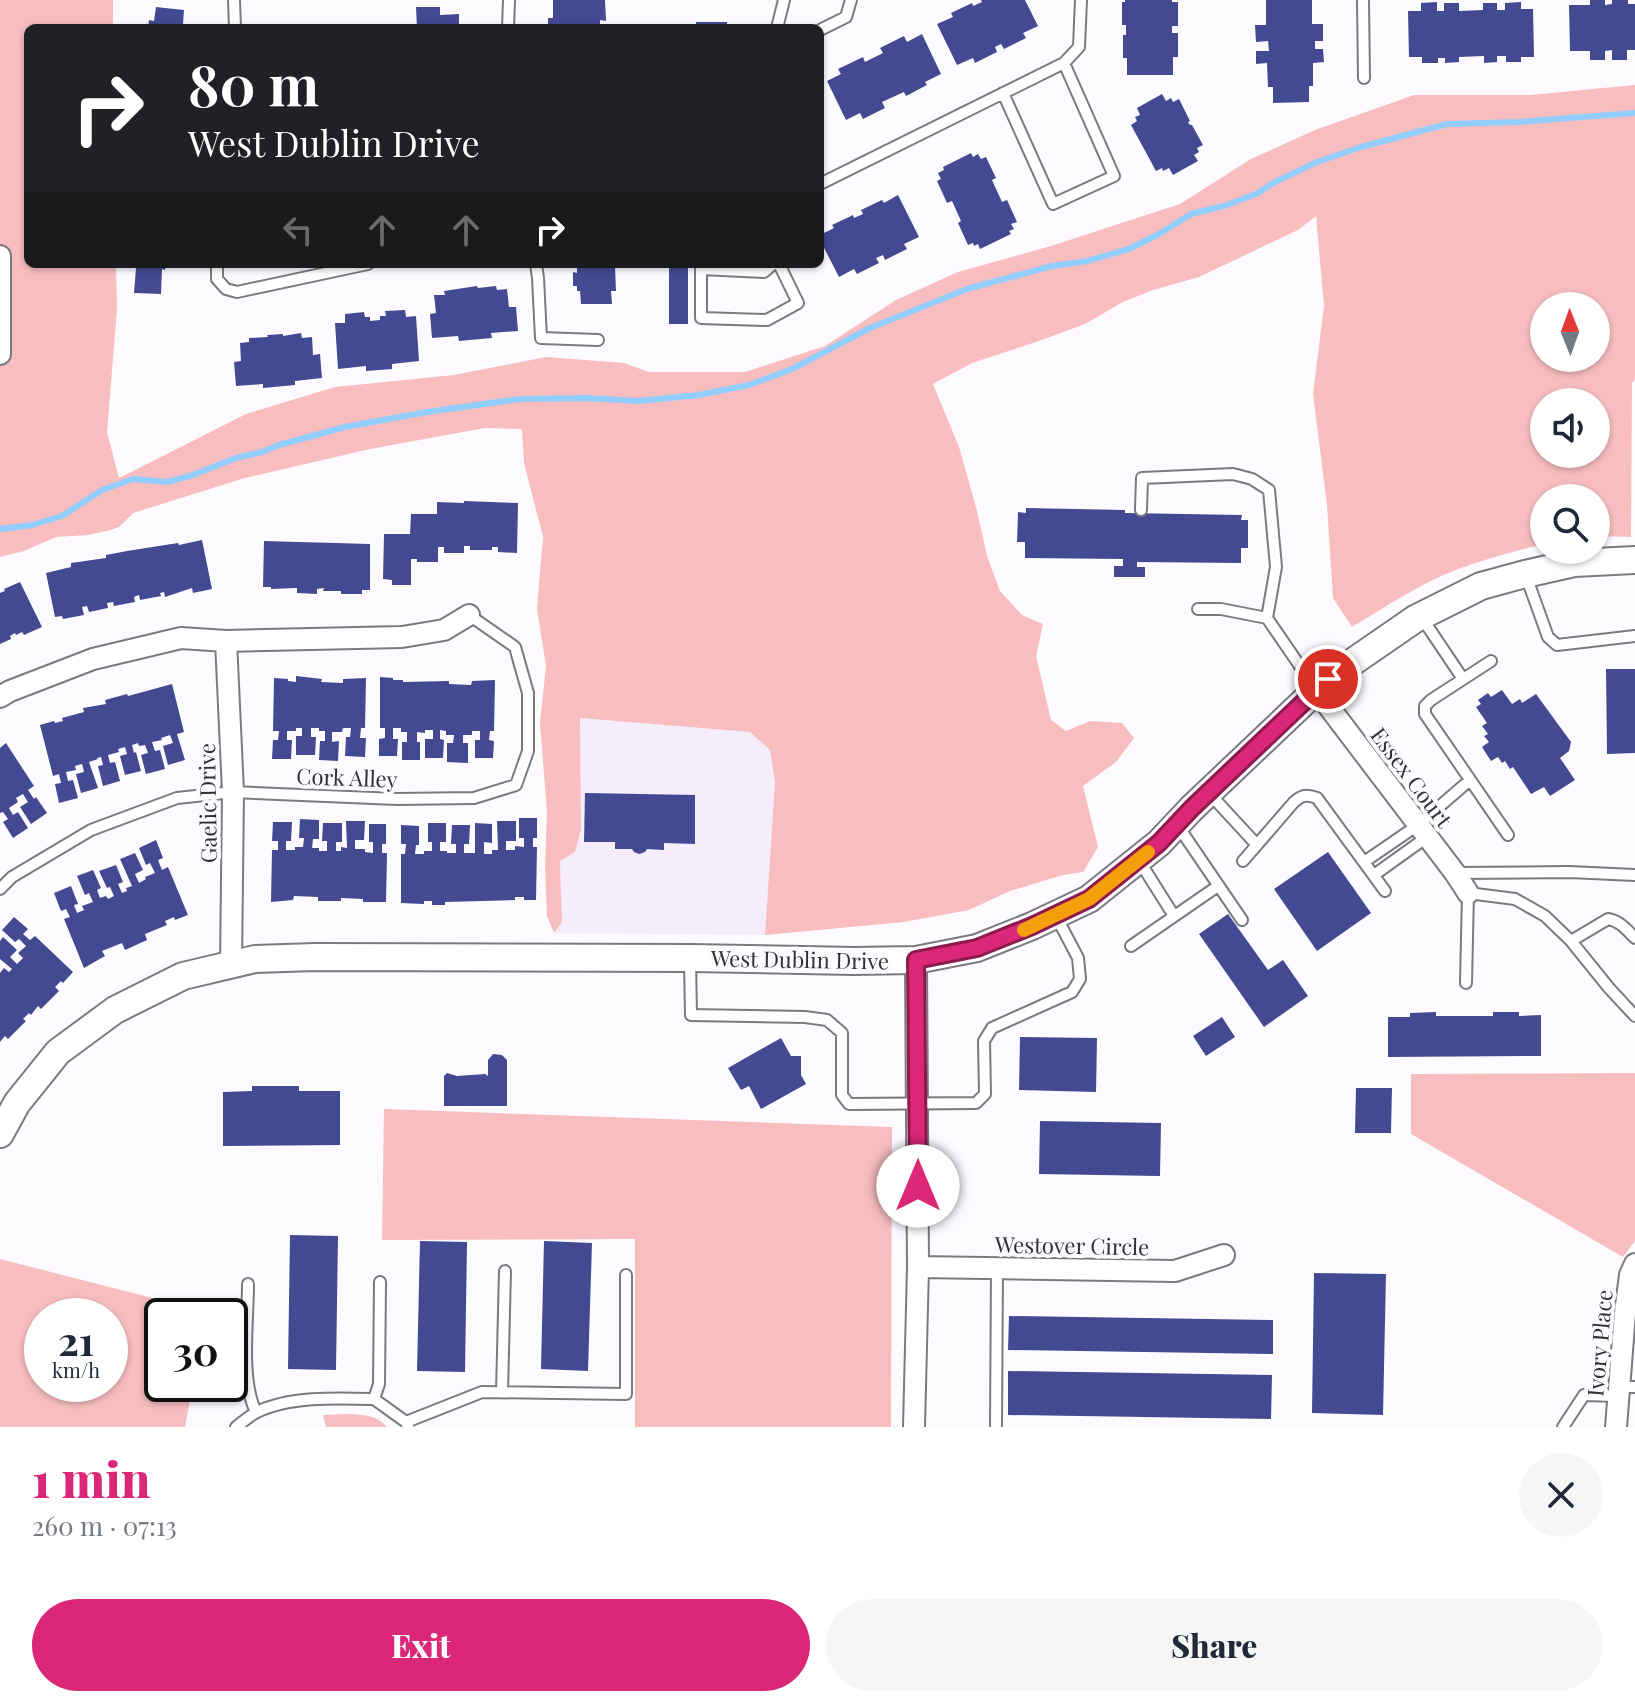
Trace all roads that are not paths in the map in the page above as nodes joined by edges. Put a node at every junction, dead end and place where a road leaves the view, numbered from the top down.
1 (234, 0) edge
2 (509, 0) edge
3 (784, 0) edge
4 (851, 0) edge
5 (1081, 0) edge
6 (1363, 0) edge
7 (235, 24) edge
8 (508, 24) edge
9 (778, 24) edge
10 (824, 28) edge
11 (1064, 63) junction
12 (1364, 78) dead end
13 (1003, 93) junction
14 (824, 182) edge
15 (0, 256) edge
16 (217, 268) edge
17 (349, 268) edge
18 (537, 268) edge
19 (770, 268) edge
20 (778, 268) edge
21 (598, 340) dead end
22 (0, 354) edge
23 (1141, 510) dead end
24 (1635, 560) edge
25 (1525, 574) junction
26 (1198, 609) dead end
27 (469, 615) joint
28 (1421, 616) junction
29 (1267, 618) junction
30 (1635, 636) edge
31 (226, 641) junction
32 (1491, 661) dead end
33 (1463, 679) junction
34 (1316, 690) junction
35 (0, 697) edge
36 (1470, 780) junction
37 (233, 792) junction
38 (1209, 793) junction
39 (1176, 825) junction
40 (1423, 831) junction
41 (1508, 835) dead end
42 (1257, 845) junction
43 (1139, 860) junction
44 (1243, 861) dead end
45 (1364, 862) junction
46 (1455, 873) junction
47 (1374, 875) junction
48 (1635, 875) edge
49 (1218, 886) junction
50 (0, 889) edge
51 (1385, 891) dead end
52 (1468, 893) junction
53 (1056, 915) junction
54 (1174, 916) junction
55 (1242, 920) dead end
56 (1635, 938) edge
57 (1571, 941) junction
58 (1131, 946) dead end
59 (690, 958) junction
60 (916, 960) junction
61 (231, 965) junction
62 (1466, 983) dead end
63 (1635, 1016) edge
64 (918, 1105) junction
65 (0, 1134) edge
66 (1224, 1255) dead end
67 (1635, 1264) edge
68 (918, 1267) junction
69 (997, 1268) junction
70 (505, 1271) dead end
71 (626, 1275) dead end
72 (380, 1282) dead end
73 (248, 1284) dead end
74 (1629, 1337) edge
75 (1624, 1390) edge
76 (502, 1392) junction
77 (374, 1399) junction
78 (256, 1412) junction
79 (407, 1425) edge
80 (236, 1427) edge
81 (914, 1427) edge
82 (996, 1427) edge
83 (1563, 1427) edge
84 (1616, 1427) edge

1 - 7 lane
2 - 8 lane
3 - 9 lane
4 - 10 lane
5 - 11 lane
6 - 12 lane
11 - 13 lane
11 - 13 lane
13 - 14 lane
15 - 22 street
16 - 17 lane
18 - 21 lane
19 - 20 lane
23 - 29 lane
24 - 25 street, West Dublin Drive
25 - 28 street, West Dublin Drive
25 - 30 lane
26 - 29 lane
27 - 31 street
27 - 37 lane, Cork Alley
28 - 33 lane
28 - 34 street, West Dublin Drive
29 - 34 lane
31 - 35 street
31 - 37 street, Gaelic Drive
32 - 33 lane
33 - 36 lane
34 - 38 street, West Dublin Drive
34 - 40 street, Essex Court
36 - 40 lane
36 - 41 lane
37 - 50 lane, Cork Alley
37 - 61 street, Gaelic Drive
38 - 39 street, West Dublin Drive
38 - 42 lane
39 - 43 street, West Dublin Drive
39 - 49 lane
40 - 45 lane
40 - 46 street, Essex Court
40 - 47 lane
42 - 44 lane
42 - 45 lane
43 - 53 street, West Dublin Drive
43 - 54 lane
45 - 47 lane
46 - 48 lane
46 - 52 street, Essex Court
47 - 51 lane
49 - 54 lane
49 - 55 lane
52 - 57 lane
52 - 62 lane
53 - 60 street, West Dublin Drive
53 - 64 lane
54 - 58 lane
56 - 57 lane
57 - 63 lane
59 - 60 street, West Dublin Drive
59 - 61 street, West Dublin Drive
59 - 64 lane
60 - 64 street
61 - 65 street, West Dublin Drive
64 - 68 street
66 - 69 street, Westover Circle
67 - 74 street, Ivory Place
68 - 69 street, Westover Circle
68 - 81 street
69 - 82 lane
70 - 76 lane
71 - 76 lane
72 - 77 lane
73 - 78 lane
74 - 75 street, Ivory Place
75 - 83 lane
75 - 84 street, Ivory Place
76 - 79 lane
77 - 78 lane
77 - 79 lane
78 - 80 lane

